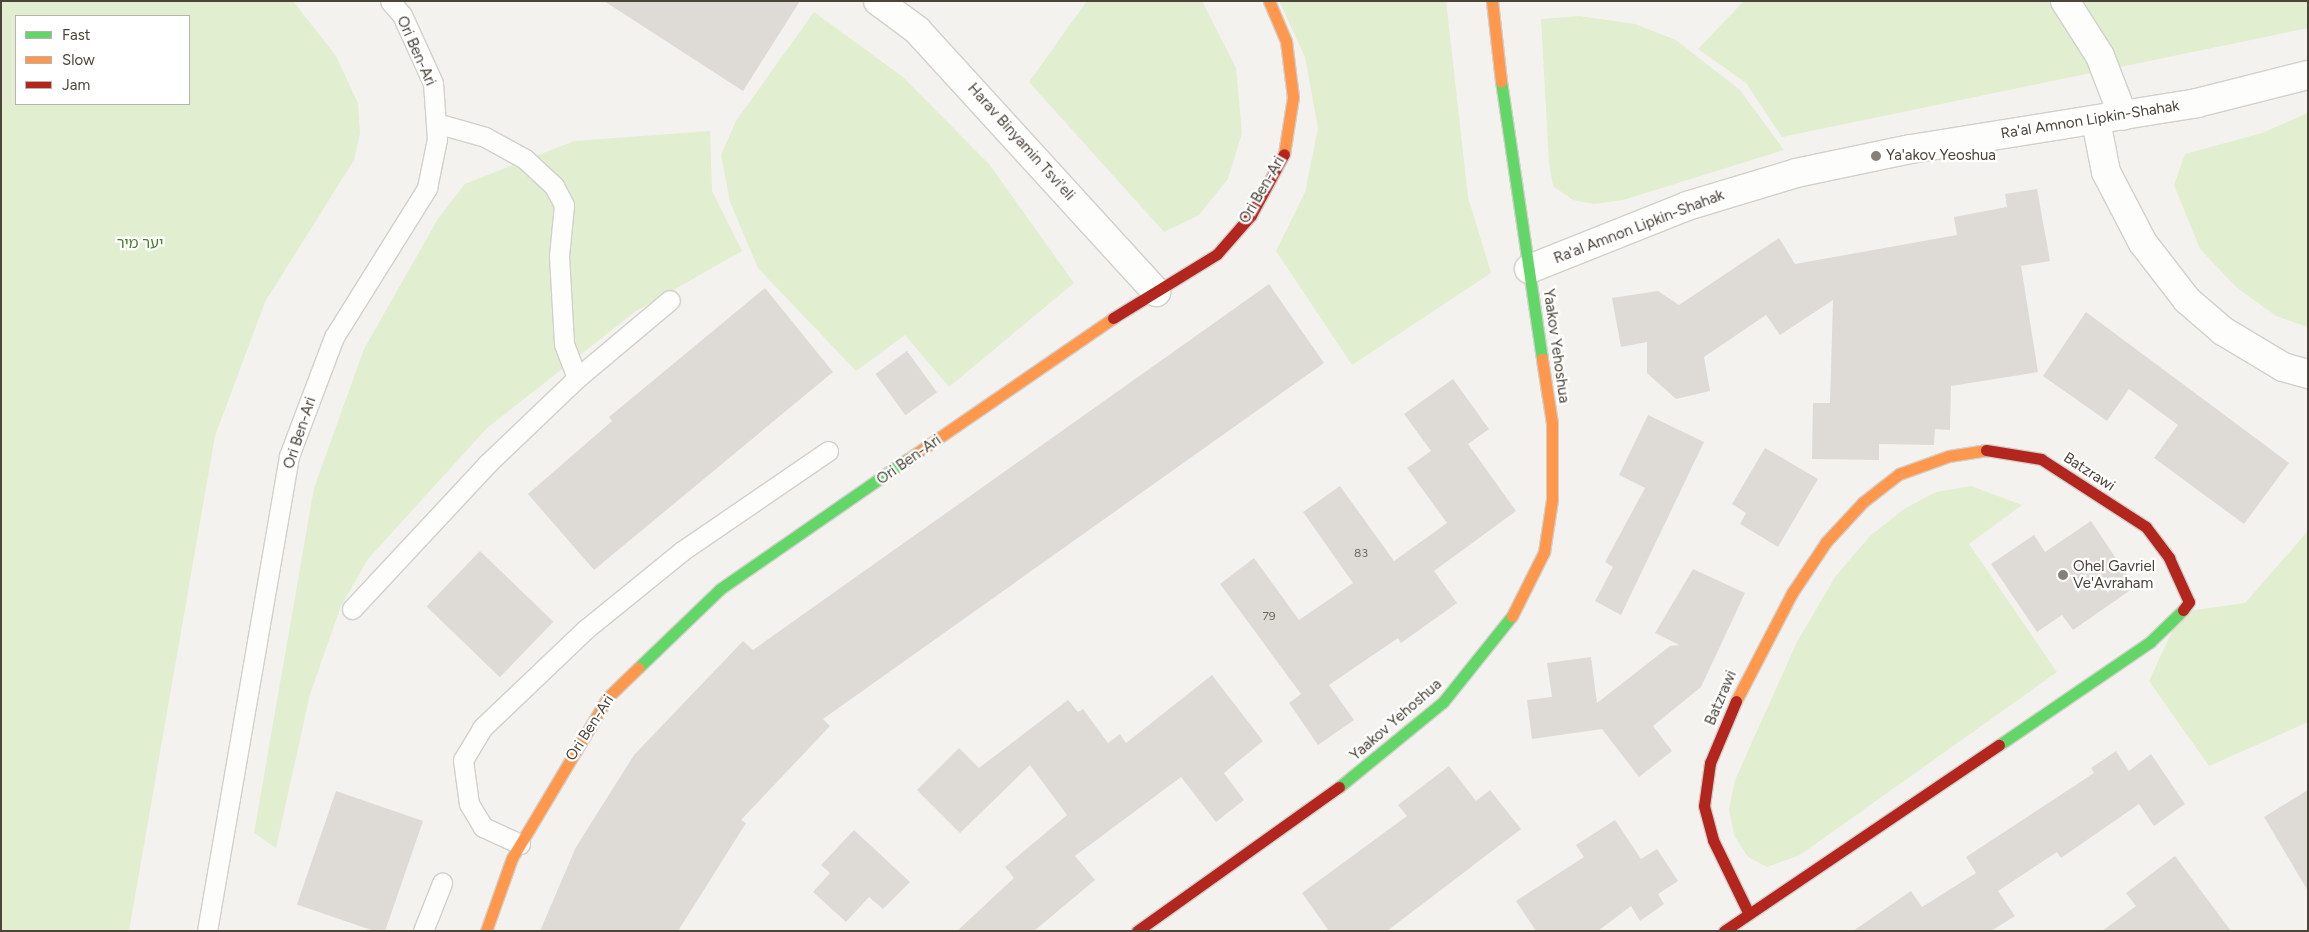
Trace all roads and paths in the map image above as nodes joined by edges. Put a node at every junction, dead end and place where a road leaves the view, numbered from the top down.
1 (390, 1) edge
2 (878, 1) edge
3 (1269, 1) edge
4 (1492, 1) edge
5 (2065, 1) edge
6 (2308, 75) edge
7 (2123, 116) junction
8 (2096, 121) junction
9 (436, 123) junction
10 (1529, 269) junction
11 (1156, 292) junction
12 (670, 300) dead end
13 (2308, 374) edge
14 (577, 378) junction
15 (828, 451) dead end
16 (352, 609) dead end
17 (520, 844) junction
18 (442, 883) dead end
19 (1749, 914) junction
20 (207, 931) edge
21 (423, 931) edge
22 (486, 931) edge
23 (1137, 931) edge
24 (1724, 931) edge

1 - 9 lane, Ori Ben-Ari
2 - 11 street, Harav Binyamin Tsvi'eli
3 - 11 street, Ori Ben-Ari
4 - 10 street, Yaakov Yehoshua
5 - 7 street
6 - 7 street, Ra'al Amnon Lipkin-Shahak
7 - 8 street, Ra'al Amnon Lipkin-Shahak
8 - 10 street, Ra'al Amnon Lipkin-Shahak
8 - 13 street
9 - 14 lane
9 - 20 lane, Ori Ben-Ari
10 - 23 street, Yaakov Yehoshua
11 - 17 street, Ori Ben-Ari
12 - 14 lane
14 - 16 lane
15 - 17 lane
17 - 22 street, Ori Ben-Ari
18 - 21 lane
19 - 19 street, Batzrawi
19 - 24 street, Batzrawi

